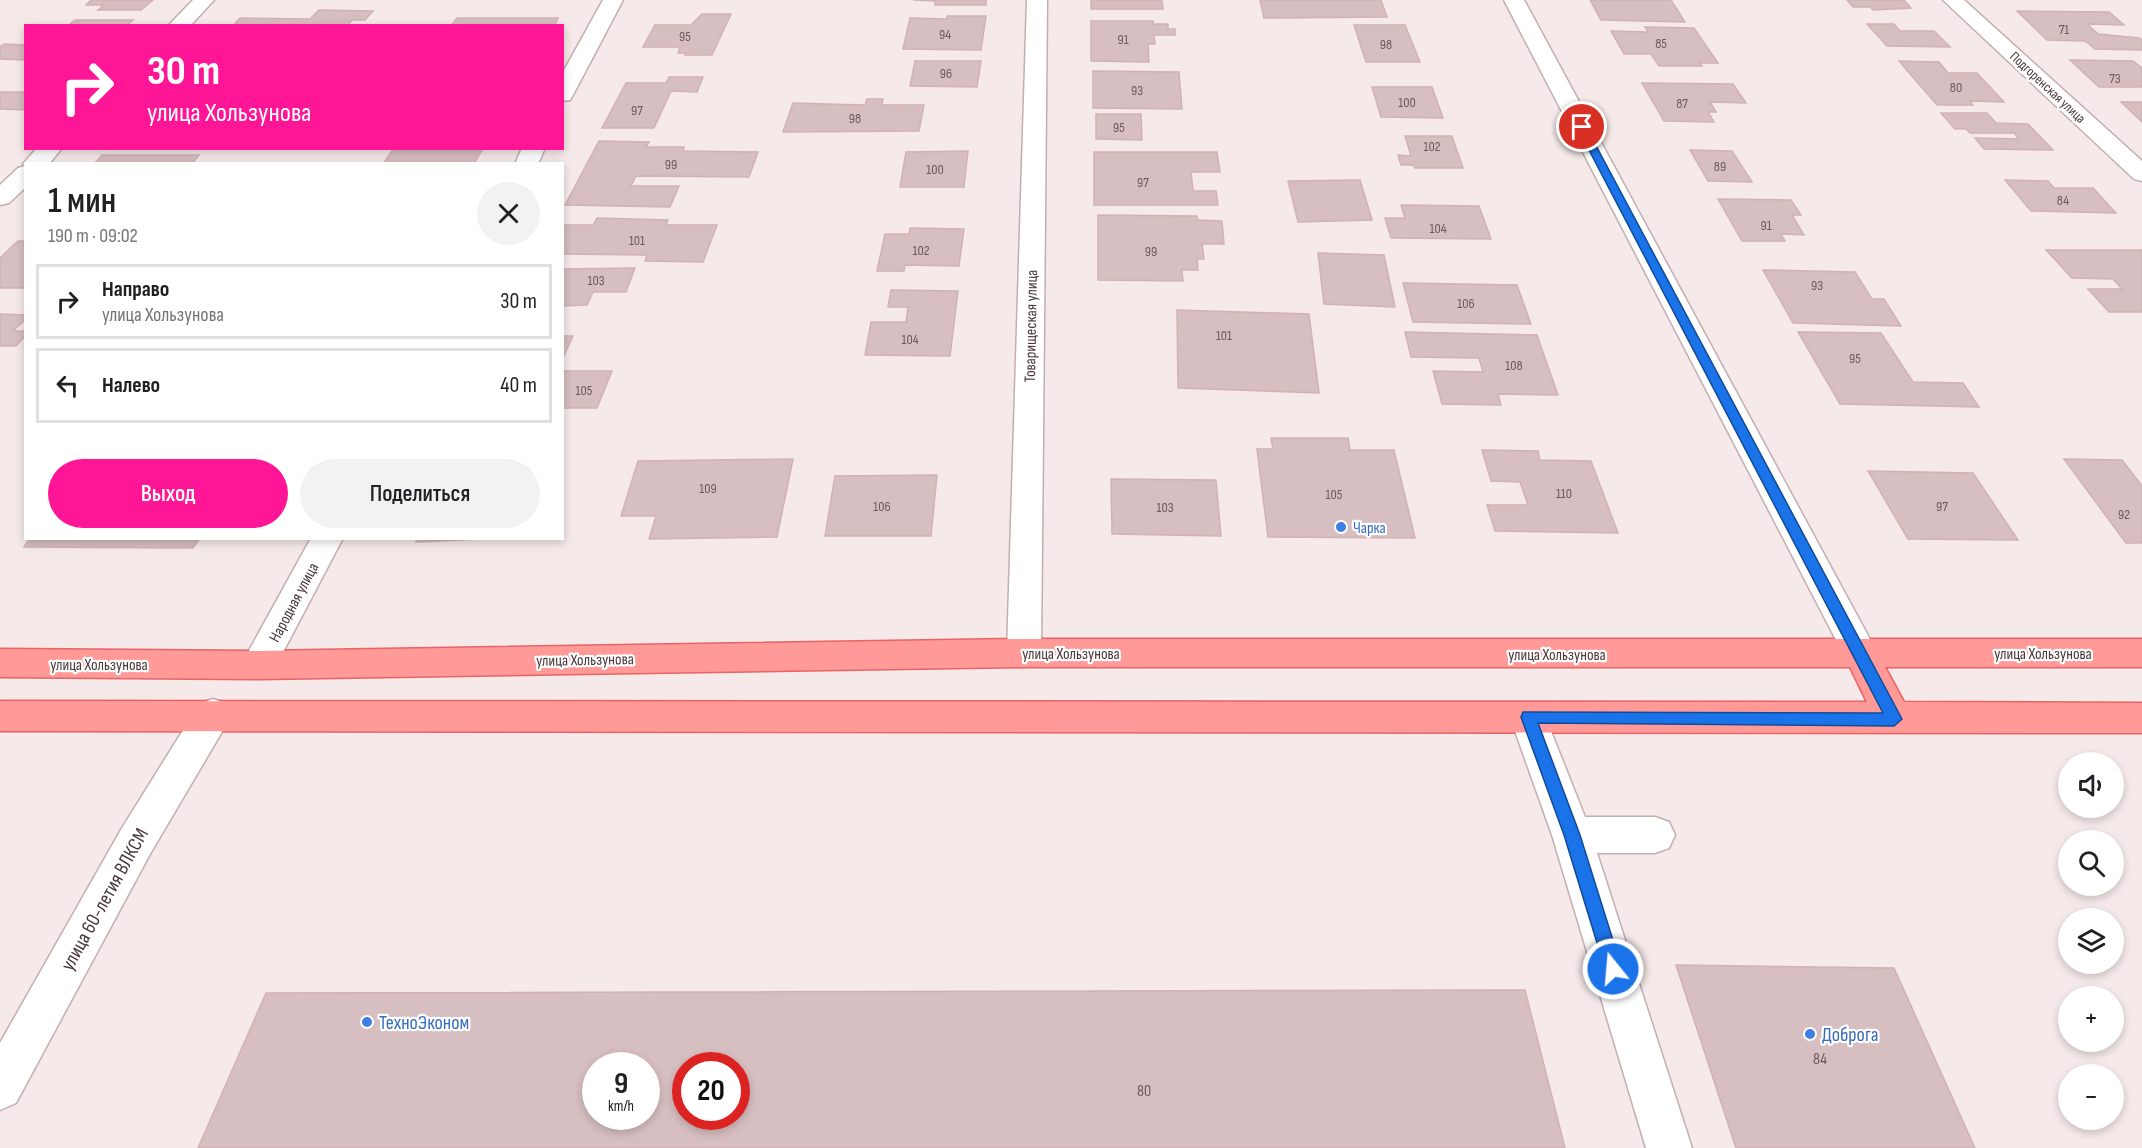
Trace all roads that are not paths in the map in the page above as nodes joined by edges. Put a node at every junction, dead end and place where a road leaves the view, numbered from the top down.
1 (204, 0) edge
2 (613, 0) edge
3 (1037, 0) edge
4 (1514, 0) edge
5 (1953, 0) edge
6 (180, 24) edge
7 (564, 91) edge
8 (49, 150) edge
9 (37, 162) edge
10 (2142, 174) edge
11 (24, 175) edge
12 (0, 198) edge
13 (326, 540) edge
14 (1024, 652) junction
15 (1860, 653) junction
16 (2142, 653) edge
17 (0, 663) edge
18 (259, 664) junction
19 (213, 714) junction
20 (0, 716) edge
21 (1528, 717) junction
22 (2142, 718) edge
23 (1894, 719) junction
24 (1572, 835) junction
25 (1655, 835) dead end
26 (0, 1087) edge
27 (1669, 1148) edge

1 - 6 street
2 - 7 street
3 - 14 street, Товарищеская улица
4 - 15 street
5 - 10 street, Подгоренская улица
8 - 9 street
11 - 12 street
13 - 18 street, Народная улица
14 - 15 main road, улица Хользунова
14 - 18 main road, улица Хользунова
15 - 16 main road, улица Хользунова
15 - 23 main road
17 - 18 main road, улица Хользунова
19 - 20 main road
19 - 21 main road
19 - 26 street, улица 60-летия ВЛКСМ
21 - 23 main road
21 - 24 street
22 - 23 main road
24 - 25 street
24 - 27 street

